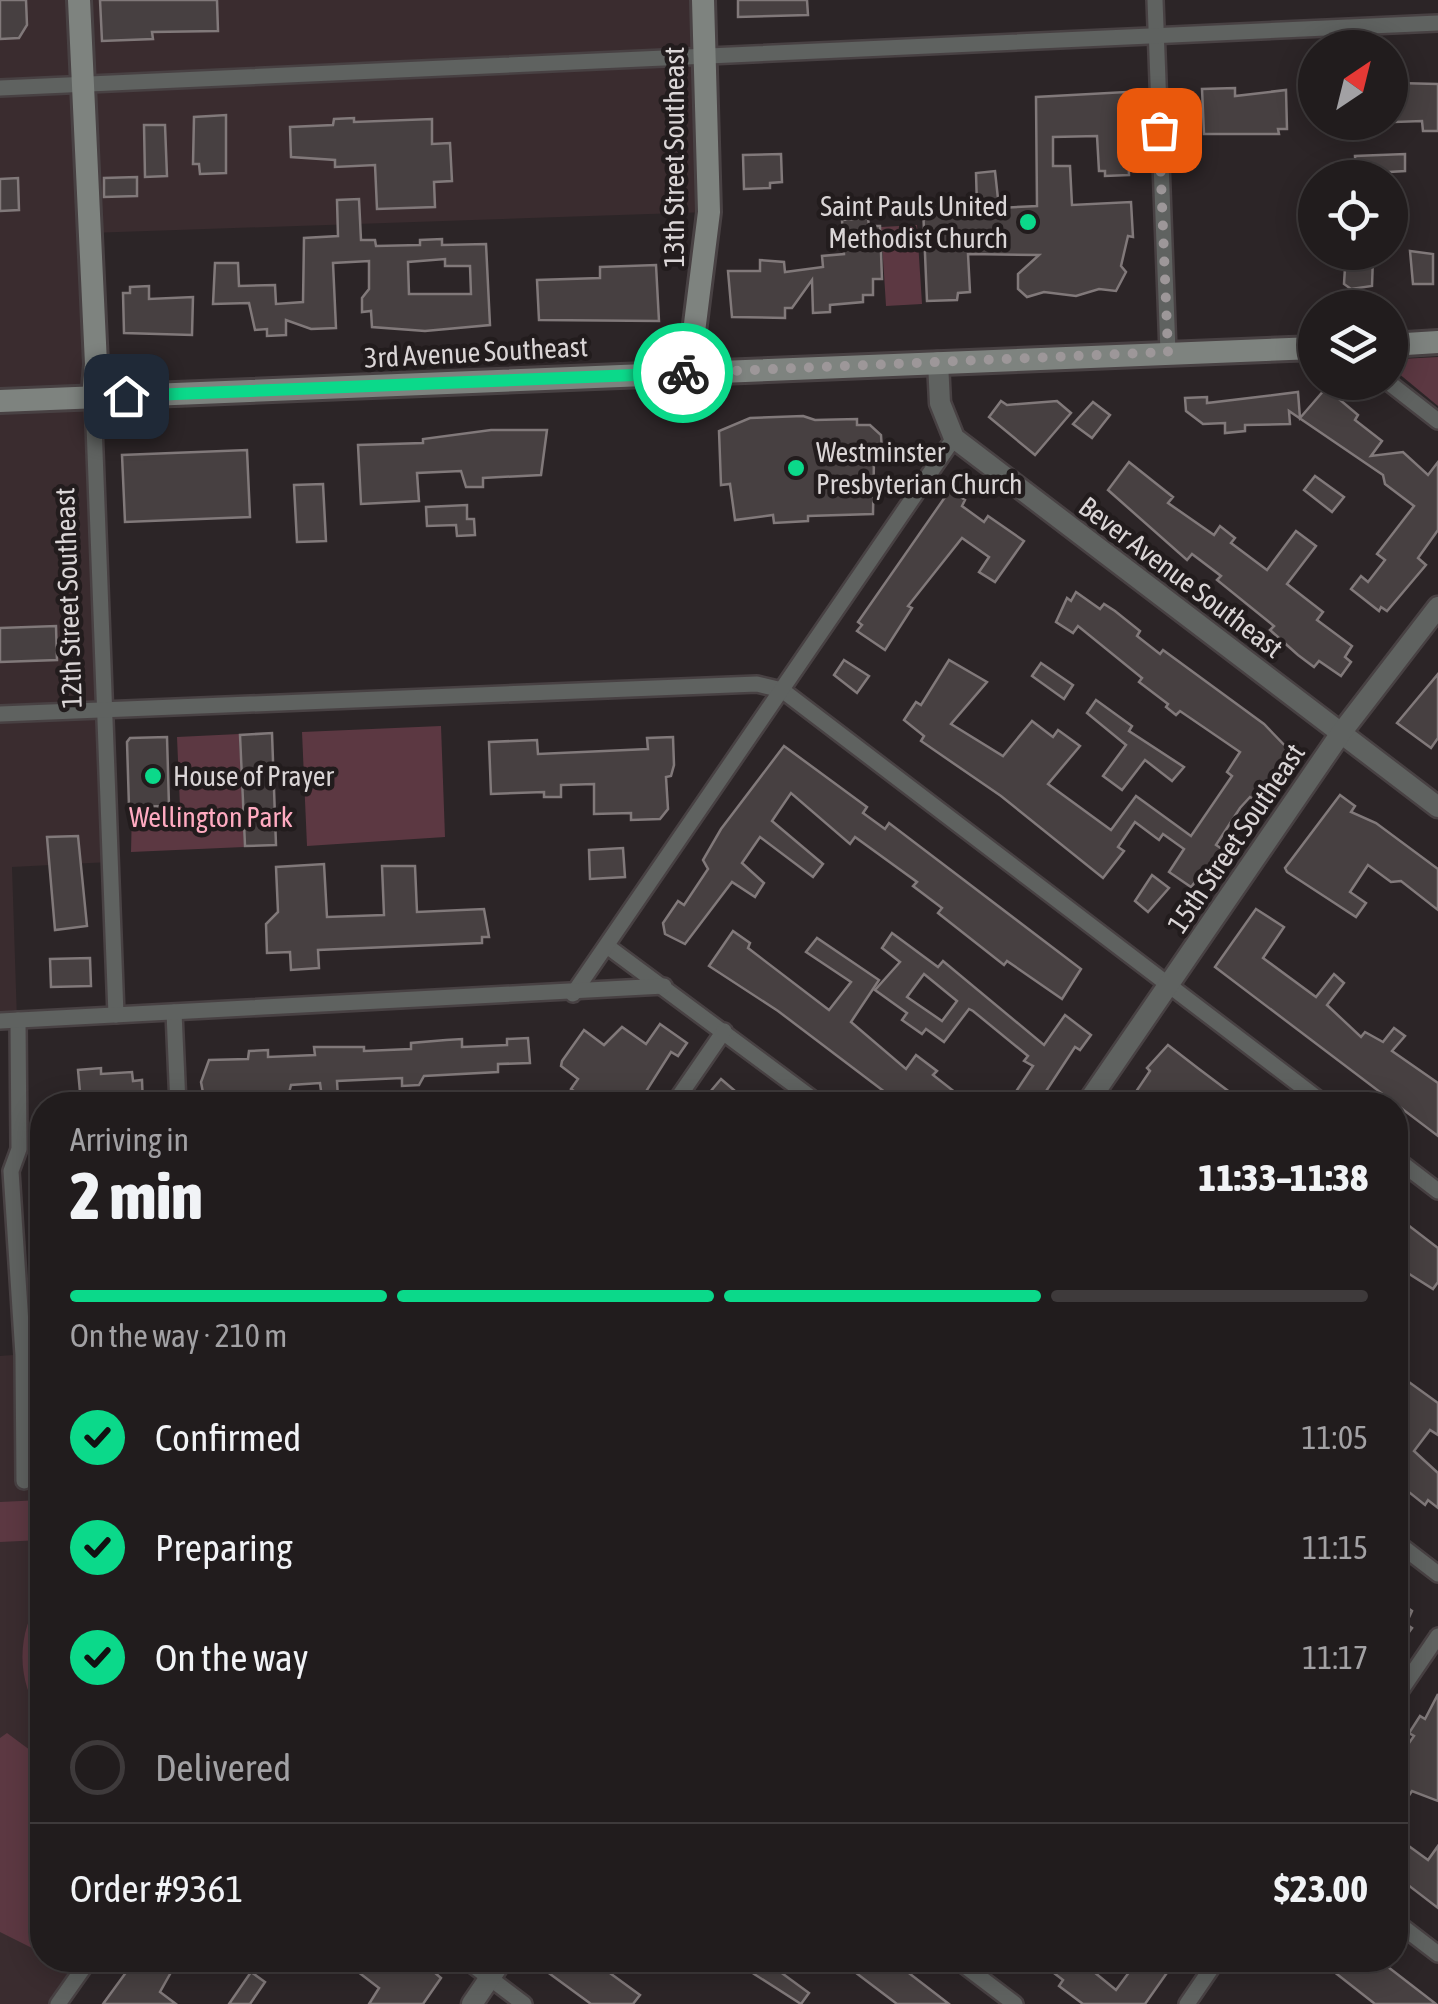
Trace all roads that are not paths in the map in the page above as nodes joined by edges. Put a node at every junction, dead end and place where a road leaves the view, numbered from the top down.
1 (79, 0) edge
2 (703, 0) edge
3 (1155, 0) edge
4 (1438, 23) edge
5 (1156, 36) junction
6 (704, 56) junction
7 (82, 84) junction
8 (0, 88) edge
9 (1438, 342) edge
10 (1408, 344) edge
11 (1298, 348) edge
12 (1168, 352) junction
13 (938, 362) junction
14 (688, 372) junction
15 (93, 398) junction
16 (1408, 398) edge
17 (0, 402) edge
18 (1438, 421) edge
19 (954, 438) junction
20 (1438, 607) edge
21 (782, 690) junction
22 (102, 709) junction
23 (0, 714) edge
24 (1341, 733) junction
25 (1438, 807) edge
26 (607, 946) junction
27 (1168, 985) junction
28 (664, 986) junction
29 (574, 994) junction
30 (174, 1012) junction
31 (116, 1014) junction
32 (0, 1020) edge
33 (18, 1020) junction
34 (724, 1031) junction
35 (177, 1092) edge
36 (683, 1092) edge
37 (804, 1092) edge
38 (1095, 1092) edge
39 (1309, 1092) edge
40 (1408, 1168) edge
41 (1438, 1190) edge
42 (24, 1481) dead end
43 (1408, 1552) edge
44 (1438, 1574) edge
45 (1438, 1636) edge
46 (1408, 1680) edge
47 (1408, 1931) edge
48 (1438, 1954) edge
49 (80, 1972) edge
50 (482, 1972) edge
51 (494, 1972) edge
52 (973, 1972) edge
53 (1210, 1972) edge
54 (490, 1978) junction
55 (58, 2004) edge
56 (472, 2004) edge
57 (524, 2004) edge
58 (1015, 2004) edge
59 (1188, 2004) edge

1 - 7 main road, 12th Street Southeast
2 - 6 main road, 13th Street Southeast
3 - 5 street
4 - 5 street
5 - 6 street
5 - 12 street
6 - 7 street
6 - 14 main road, 13th Street Southeast
7 - 8 street
7 - 15 main road, 12th Street Southeast
9 - 10 main road
11 - 12 main road, 3rd Avenue Southeast
12 - 13 main road, 3rd Avenue Southeast
13 - 14 main road, 3rd Avenue Southeast
13 - 19 street
14 - 15 main road, 3rd Avenue Southeast
15 - 17 main road, 3rd Avenue Southeast
15 - 22 street, 12th Street Southeast
16 - 18 street
19 - 21 street
19 - 24 street, Bever Avenue Southeast
20 - 24 street, 15th Street Southeast
21 - 22 street
21 - 26 street
21 - 27 street
22 - 23 street
22 - 31 street, 12th Street Southeast
24 - 25 street, Bever Avenue Southeast
24 - 27 street, 15th Street Southeast
26 - 28 street
26 - 29 street
27 - 38 street, 15th Street Southeast
27 - 39 street
28 - 29 street
28 - 34 street
29 - 30 street
30 - 31 street
30 - 35 street
31 - 33 street
32 - 33 street
33 - 42 street
34 - 36 street
34 - 37 street
40 - 41 street
43 - 44 street
45 - 46 street
47 - 48 street
49 - 55 street
50 - 54 street
51 - 54 street
52 - 58 street
53 - 59 street
54 - 56 street
54 - 57 street

